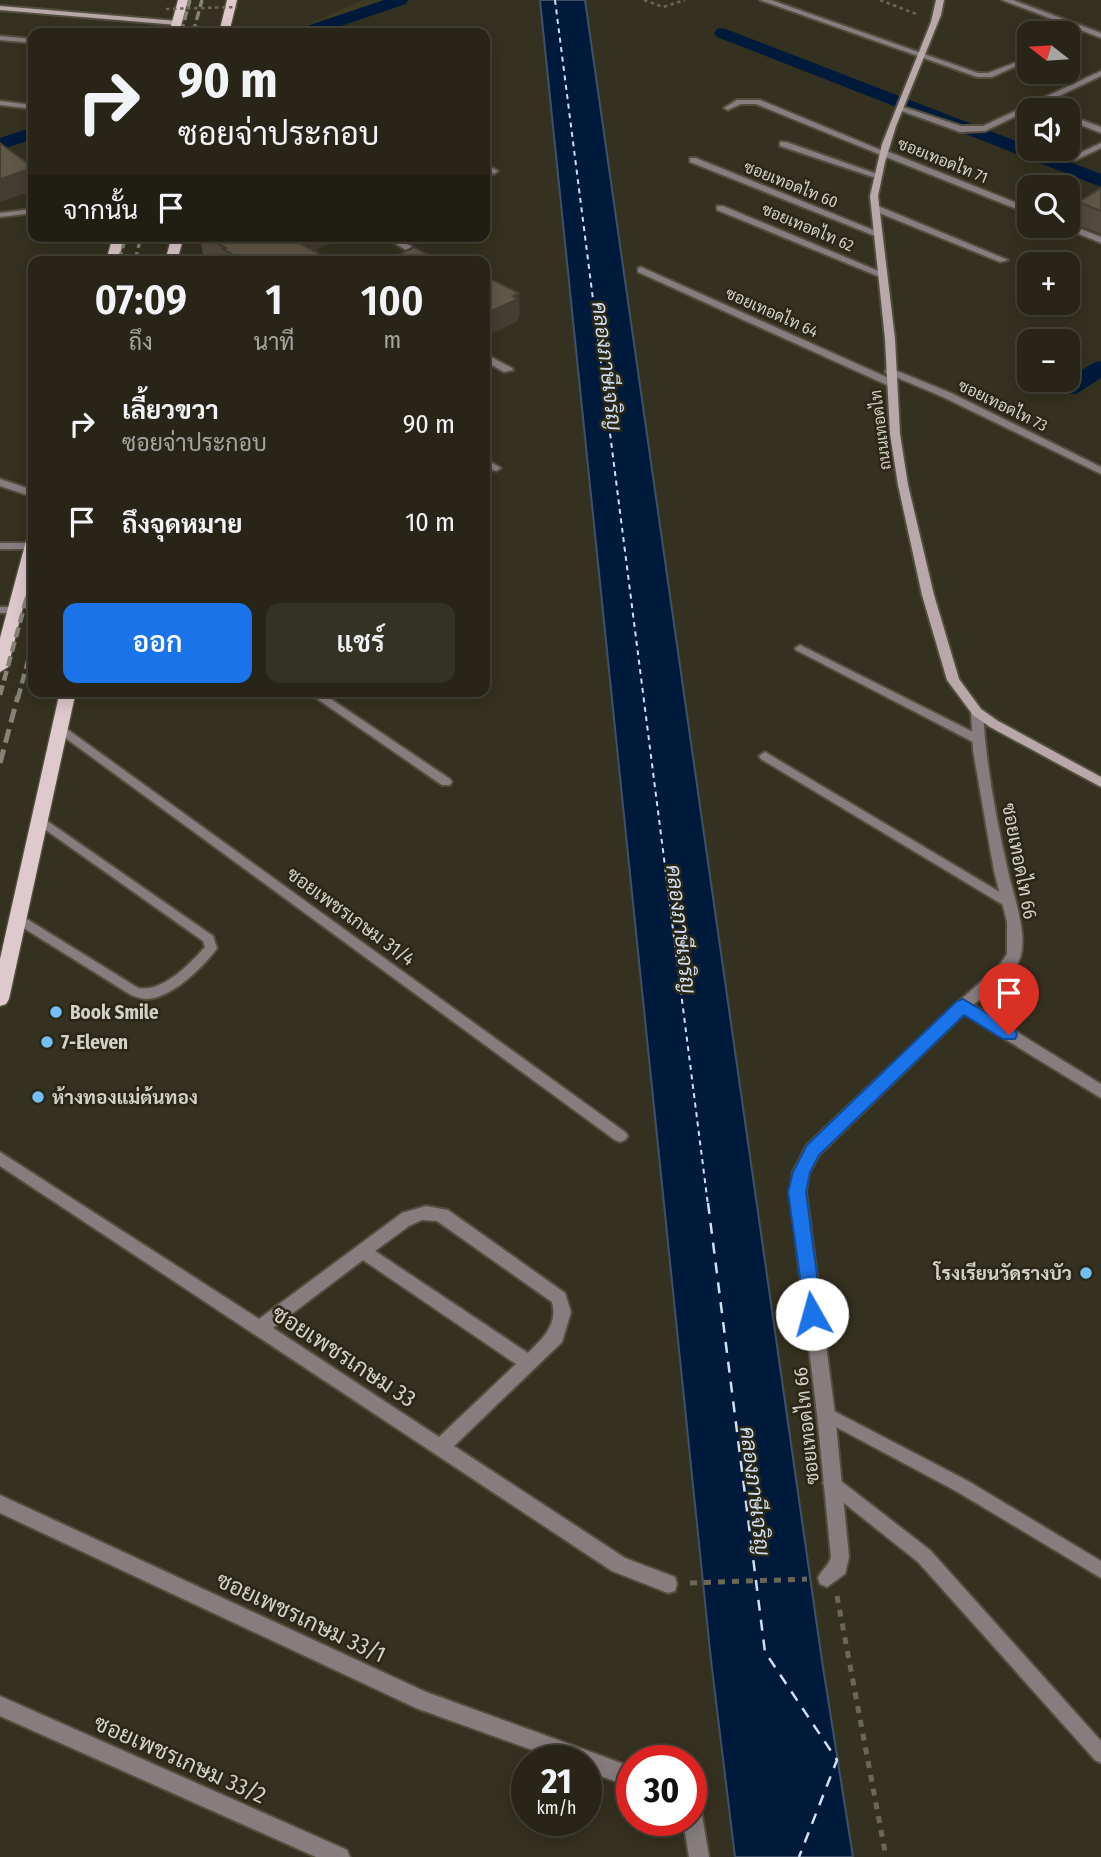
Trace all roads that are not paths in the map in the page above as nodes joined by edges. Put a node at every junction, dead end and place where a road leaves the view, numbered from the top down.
1 (183, 0) edge
2 (764, 0) edge
3 (940, 0) edge
4 (1006, 0) edge
5 (234, 4) edge
6 (0, 8) edge
7 (175, 28) edge
8 (226, 28) edge
9 (1101, 36) edge
10 (0, 38) edge
11 (28, 41) edge
12 (920, 55) junction
13 (1017, 64) dead end
14 (1101, 73) edge
15 (1049, 98) edge
16 (0, 103) edge
17 (28, 106) edge
18 (728, 108) dead end
19 (900, 109) junction
20 (1017, 114) edge
21 (1080, 122) edge
22 (1101, 130) edge
23 (783, 144) dead end
24 (1101, 145) edge
25 (884, 153) junction
26 (1080, 155) edge
27 (693, 160) dead end
28 (876, 175) junction
29 (1017, 206) edge
30 (720, 208) dead end
31 (875, 208) junction
32 (28, 212) edge
33 (0, 215) edge
34 (1080, 232) edge
35 (878, 234) junction
36 (1101, 240) edge
37 (398, 242) edge
38 (422, 256) edge
39 (1003, 260) dead end
40 (641, 270) dead end
41 (883, 275) junction
42 (490, 360) edge
43 (508, 370) dead end
44 (890, 377) junction
45 (490, 465) edge
46 (496, 468) dead end
47 (1101, 471) edge
48 (0, 482) edge
49 (28, 493) edge
50 (28, 544) edge
51 (0, 546) edge
52 (28, 560) edge
53 (0, 610) edge
54 (16, 610) junction
55 (800, 648) dead end
56 (0, 667) edge
57 (67, 697) edge
58 (320, 697) edge
59 (977, 712) junction
60 (60, 727) junction
61 (979, 740) junction
62 (765, 755) dead end
63 (446, 782) dead end
64 (1101, 783) edge
65 (40, 820) junction
66 (1009, 903) junction
67 (18, 919) junction
68 (0, 999) edge
69 (963, 1006) junction
70 (1101, 1093) edge
71 (620, 1136) dead end
72 (0, 1158) edge
73 (364, 1252) junction
74 (258, 1329) junction
75 (529, 1363) junction
76 (825, 1414) junction
77 (440, 1448) junction
78 (831, 1483) junction
79 (0, 1504) edge
80 (1101, 1570) edge
81 (830, 1576) road end
82 (668, 1584) road end
83 (0, 1706) edge
84 (545, 1745) edge
85 (1101, 1754) edge
86 (696, 1836) edge
87 (340, 1857) edge
88 (699, 1857) edge

1 - 7 main road
2 - 12 street
3 - 12 main road, ถนนเทอดไท
4 - 9 street
5 - 8 main road
6 - 7 main road
10 - 11 street
12 - 13 street
12 - 19 main road, ถนนเทอดไท
14 - 15 street
16 - 17 lane
18 - 25 lane
19 - 20 street
19 - 25 main road, ถนนเทอดไท
21 - 22 street
23 - 28 lane
24 - 26 lane
25 - 28 main road, ถนนเทอดไท
25 - 29 street, ซอยเทอดไท 71
27 - 35 street, ซอยเทอดไท 60
28 - 31 main road, ถนนเทอดไท
30 - 41 street, ซอยเทอดไท 62
31 - 35 main road, ถนนเทอดไท
31 - 39 street
32 - 33 lane
34 - 36 street
35 - 41 main road, ถนนเทอดไท
37 - 38 street
40 - 44 street, ซอยเทอดไท 64
41 - 44 main road, ถนนเทอดไท
42 - 43 street
44 - 47 street, ซอยเทอดไท 73
44 - 59 main road, ถนนเทอดไท
45 - 46 street
48 - 49 street
50 - 51 lane
52 - 54 main road
53 - 54 lane
54 - 56 main road
55 - 61 lane
57 - 60 main road
58 - 63 lane
59 - 61 street, ซอยเทอดไท 66
59 - 64 main road, ถนนเทอดไท
60 - 65 main road
60 - 71 street, ซอยเพชรเกษม 31/4
61 - 66 street, ซอยเทอดไท 66
62 - 66 lane
65 - 67 main road
65 - 67 lane
66 - 69 street, ซอยเทอดไท 66
67 - 68 main road
69 - 70 street
69 - 76 street, ซอยเทอดไท 66
72 - 74 street, ซอยเพชรเกษม 33
73 - 74 street
73 - 75 street
73 - 75 street
74 - 77 street, ซอยเพชรเกษม 33
75 - 77 street
76 - 78 street, ซอยเทอดไท 66
76 - 80 lane
77 - 82 street, ซอยเพชรเกษม 33
78 - 81 street, ซอยเทอดไท 66
78 - 85 lane
79 - 84 street, ซอยเพชรเกษม 33/1
83 - 87 street, ซอยเพชรเกษม 33/2
86 - 88 street

